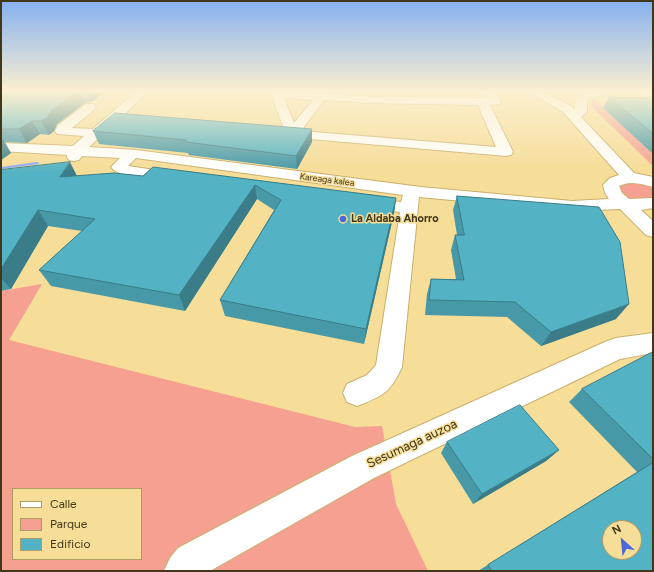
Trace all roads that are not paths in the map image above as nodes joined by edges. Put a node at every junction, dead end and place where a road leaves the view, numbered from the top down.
1 (79, 119) edge
2 (85, 119) edge
3 (111, 119) edge
4 (286, 119) edge
5 (304, 119) edge
6 (494, 119) edge
7 (576, 119) edge
8 (78, 124) dead end
9 (292, 134) junction
10 (1, 142) edge
11 (86, 142) junction
12 (131, 154) junction
13 (70, 172) edge
14 (630, 178) junction
15 (189, 179) edge
16 (653, 182) edge
17 (410, 199) junction
18 (352, 201) edge
19 (653, 203) edge
20 (624, 204) junction
21 (653, 214) edge
22 (653, 231) edge
23 (653, 343) edge
24 (357, 393) dead end
25 (183, 571) edge

1 - 11 street
2 - 8 street
3 - 11 street
4 - 9 street
5 - 9 street
6 - 9 street
7 - 14 street
10 - 11 street, Kareaga kalea
11 - 12 street, Kareaga kalea
11 - 13 street
12 - 15 street
12 - 17 street, Kareaga kalea
14 - 16 street
14 - 20 street
17 - 18 street
17 - 20 street, Kareaga kalea
17 - 24 street
19 - 20 street, Kareaga kalea
20 - 21 street
20 - 22 street
23 - 25 street, Sesumaga auzoa

